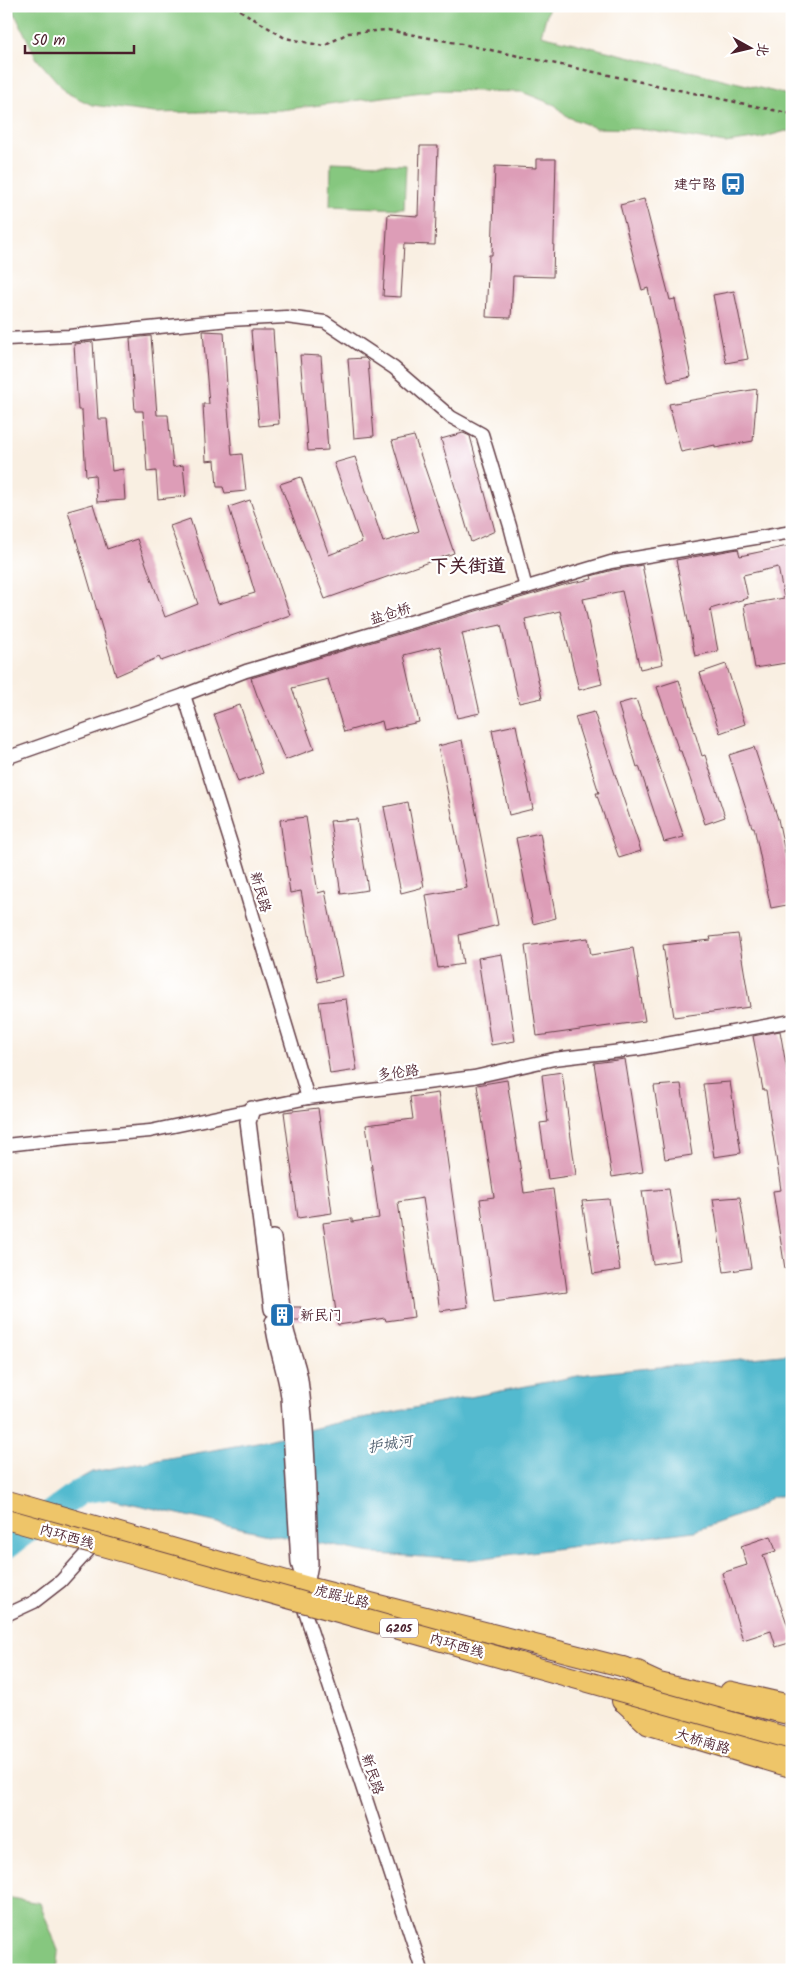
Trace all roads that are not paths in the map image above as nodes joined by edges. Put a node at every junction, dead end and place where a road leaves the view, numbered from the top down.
1 (6, 339) edge
2 (792, 532) edge
3 (526, 588) junction
4 (184, 695) junction
5 (6, 758) edge
6 (792, 1021) edge
7 (308, 1098) junction
8 (252, 1109) junction
9 (6, 1145) edge
10 (12, 1505) edge
11 (6, 1519) edge
12 (6, 1527) edge
13 (89, 1550) junction
14 (306, 1586) junction
15 (304, 1608) junction
16 (6, 1615) edge
17 (624, 1667) junction
18 (622, 1701) junction
19 (792, 1705) edge
20 (792, 1715) edge
21 (792, 1727) edge
22 (792, 1739) edge
23 (792, 1755) edge
24 (792, 1768) edge
25 (422, 1970) edge

1 - 3 street
2 - 3 street, 盐仓桥
3 - 4 street, 盐仓桥
4 - 5 street, 盐仓桥
4 - 7 street, 新民路
6 - 7 street, 多伦路
7 - 8 street, 多伦路
8 - 9 street, 多伦路
8 - 14 street
10 - 14 main road, 虎踞北路
10 - 21 highway, 内环西线 / G205
11 - 22 highway, 内环西线 / G205, bridge
12 - 13 main road
13 - 15 main road
13 - 16 street
14 - 15 street, 新民路
14 - 17 main road, 虎踞北路
15 - 18 main road
15 - 25 street, 新民路
17 - 19 main road
17 - 20 highway
18 - 23 highway
18 - 24 main road, 大桥南路

